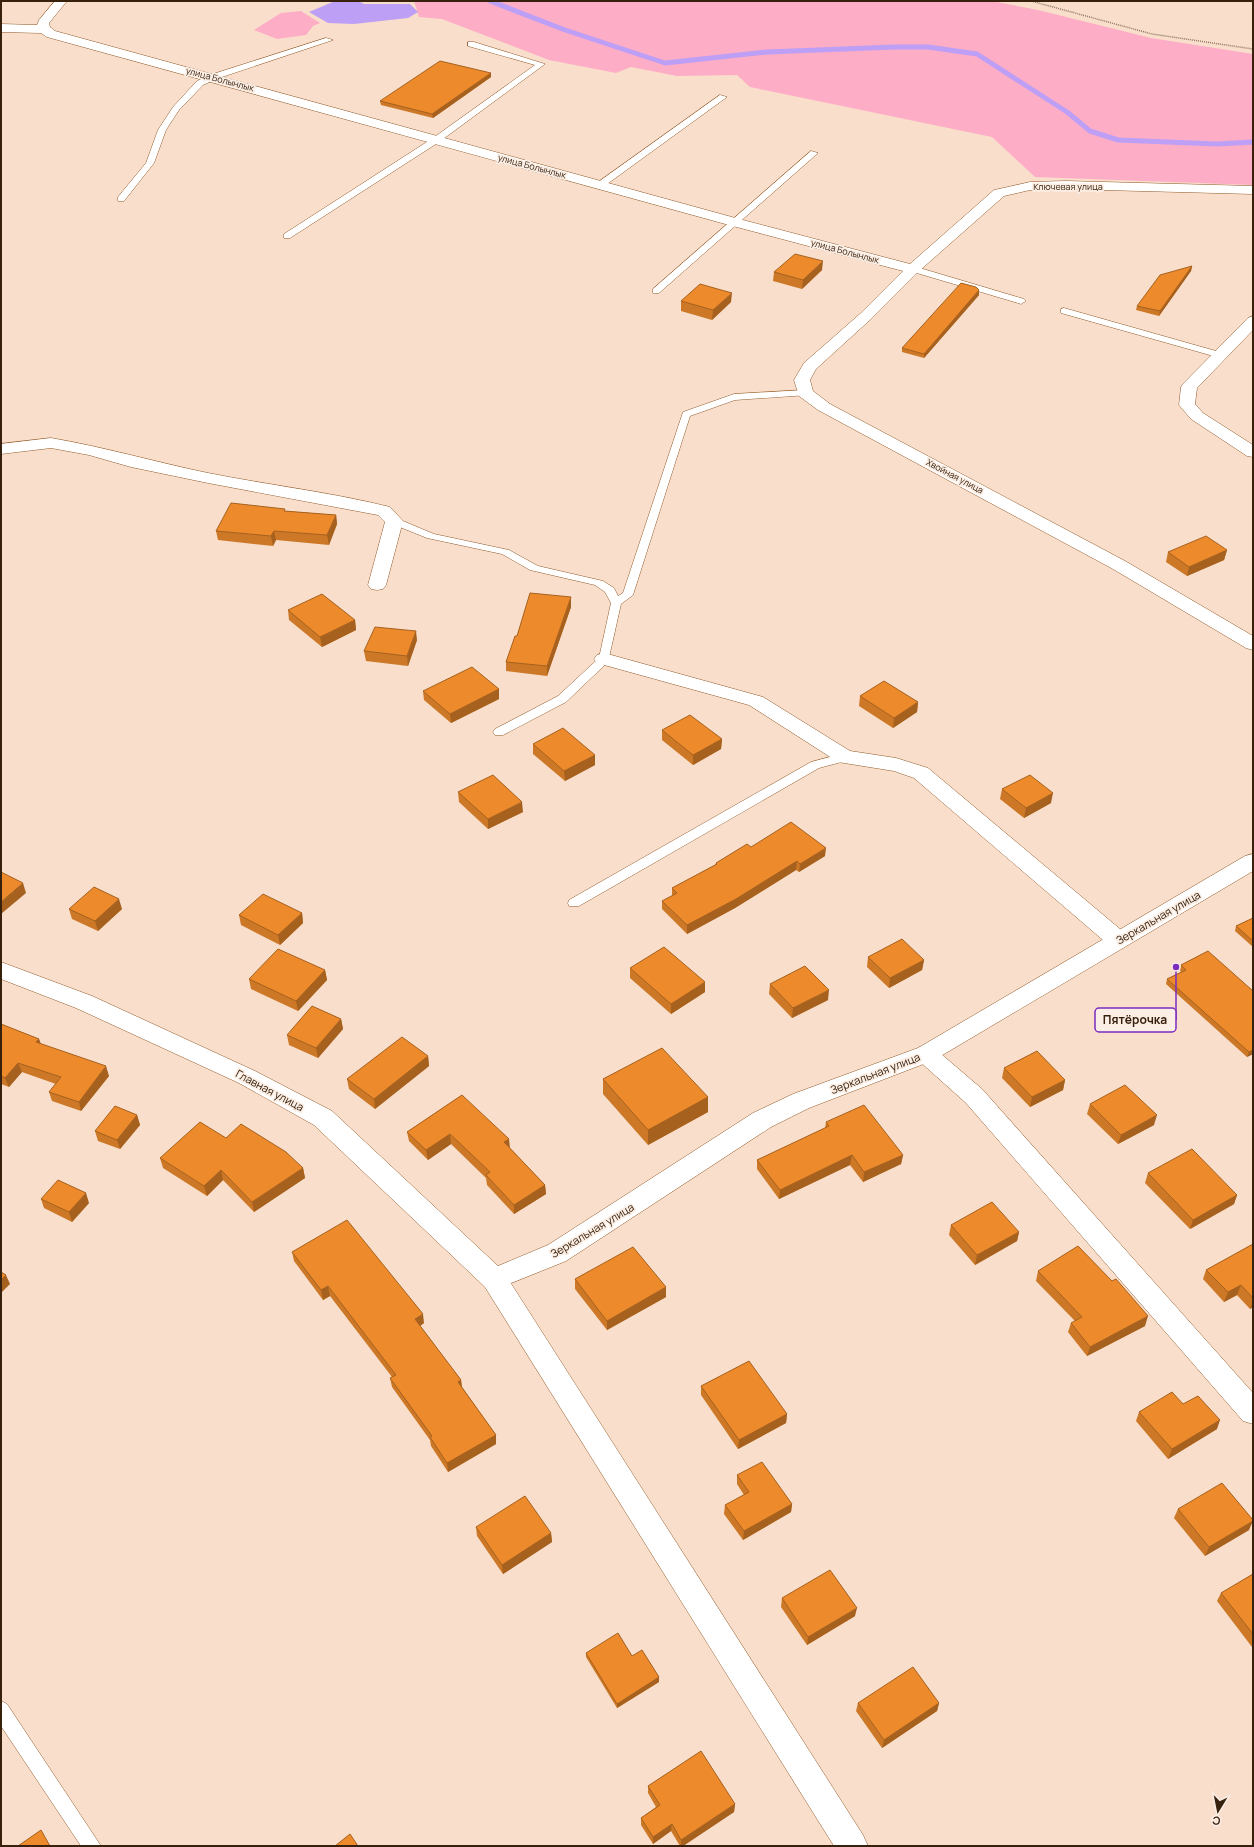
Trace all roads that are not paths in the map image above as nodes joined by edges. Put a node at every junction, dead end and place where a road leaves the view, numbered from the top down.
1 (61, 1) edge
2 (1, 28) edge
3 (44, 29) junction
4 (329, 40) dead end
5 (471, 44) dead end
6 (213, 77) junction
7 (723, 97) dead end
8 (436, 140) junction
9 (814, 153) dead end
10 (600, 185) junction
11 (1253, 190) edge
12 (121, 200) dead end
13 (734, 222) junction
14 (287, 236) dead end
15 (913, 269) junction
16 (656, 291) dead end
17 (1022, 301) dead end
18 (1064, 311) dead end
19 (1253, 321) edge
20 (1220, 355) junction
21 (805, 393) junction
22 (1, 449) edge
23 (1253, 452) edge
24 (394, 521) junction
25 (377, 585) dead end
26 (616, 603) junction
27 (1253, 644) edge
28 (604, 659) junction
29 (499, 732) dead end
30 (846, 757) junction
31 (1253, 861) edge
32 (574, 903) dead end
33 (1118, 940) junction
34 (1, 970) edge
35 (926, 1054) junction
36 (494, 1279) junction
37 (1253, 1412) edge
38 (1, 1710) edge
39 (92, 1846) edge
40 (852, 1846) edge

1 - 3 street
2 - 3 street
3 - 6 street, улица Болынлык
4 - 6 lane
5 - 8 lane
6 - 8 street, улица Болынлык
6 - 12 lane
7 - 10 lane
8 - 10 street, улица Болынлык
8 - 14 lane
9 - 13 lane
10 - 13 street, улица Болынлык
11 - 15 street, Ключевая улица
13 - 15 street, улица Болынлык
13 - 16 lane
15 - 17 lane, улица Болынлык
15 - 21 street
18 - 20 lane
19 - 20 street
20 - 23 street
21 - 26 lane
21 - 27 street, Хвойная улица
22 - 24 street
24 - 25 street
24 - 26 lane
26 - 28 lane
28 - 29 lane
28 - 30 street
30 - 32 lane
30 - 33 street
31 - 33 street, Зеркальная улица
33 - 35 street, Зеркальная улица
34 - 36 street, Главная улица
35 - 36 street, Зеркальная улица
35 - 37 street
36 - 40 street, Главная улица
38 - 39 lane

